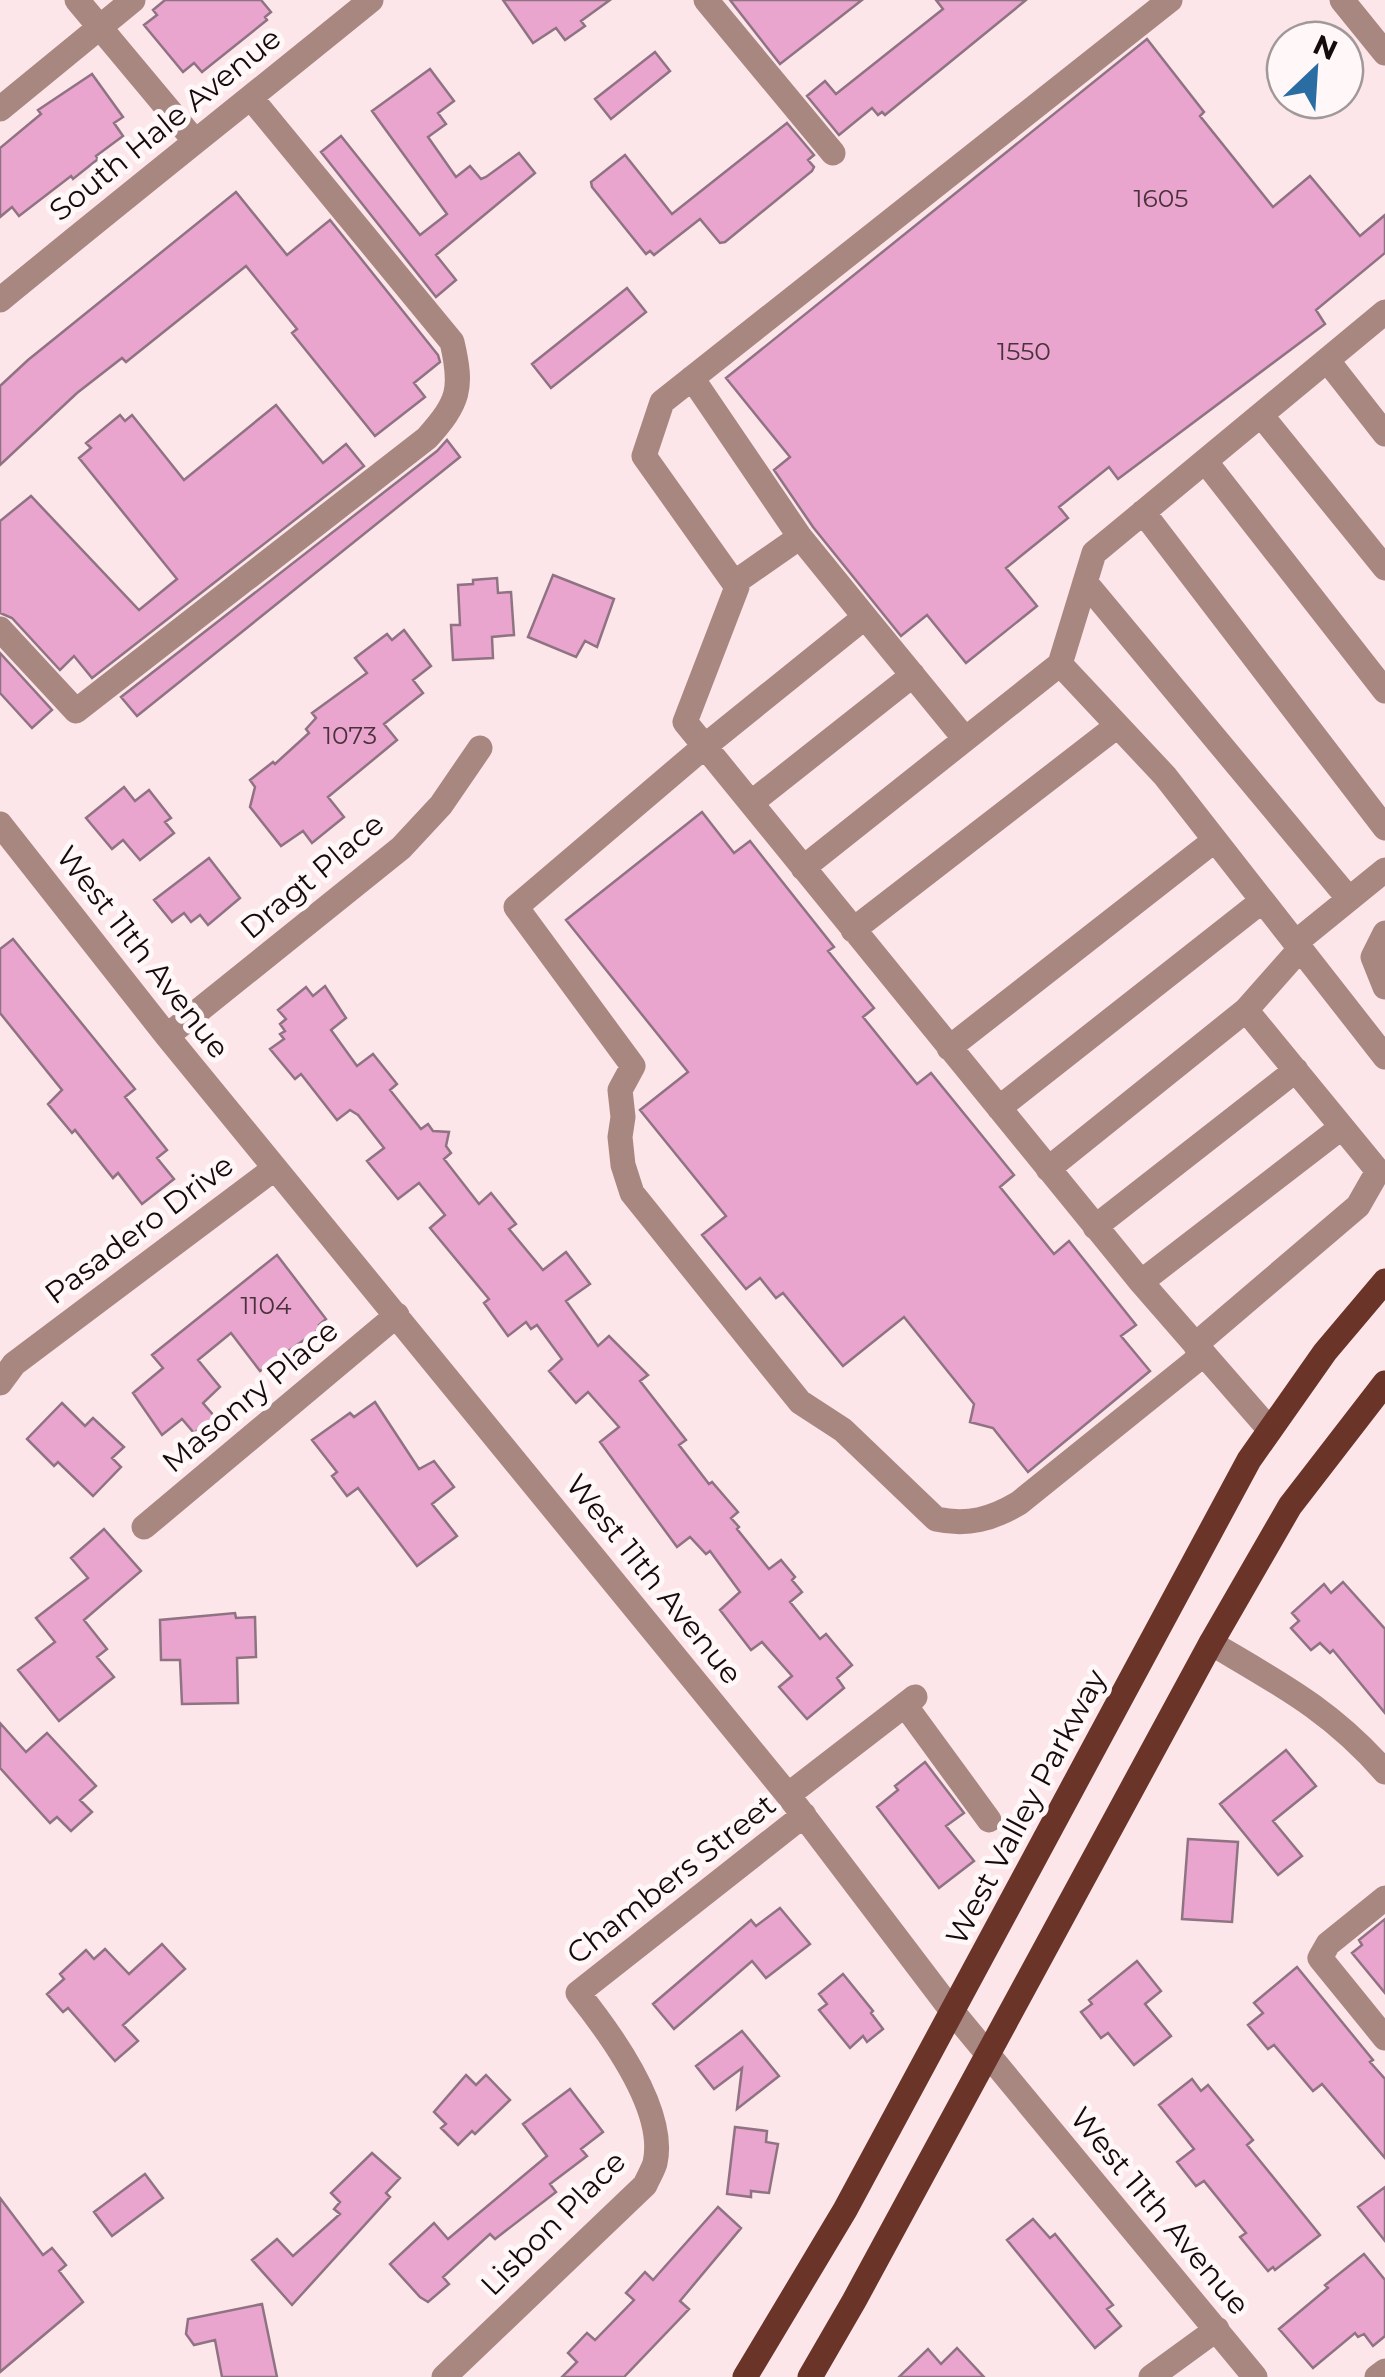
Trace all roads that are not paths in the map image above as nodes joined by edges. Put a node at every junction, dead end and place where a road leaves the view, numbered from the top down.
1 (76, 0) edge
2 (133, 0) edge
3 (371, 0) edge
4 (706, 0) edge
5 (1170, 0) edge
6 (1342, 0) edge
7 (99, 27) junction
8 (1385, 53) edge
9 (251, 98) junction
10 (0, 109) edge
11 (194, 140) junction
12 (832, 152) dead end
13 (0, 300) edge
14 (1385, 312) edge
15 (1328, 360) junction
16 (692, 378) junction
17 (1261, 415) junction
18 (1385, 434) edge
19 (1205, 461) junction
20 (1144, 512) junction
21 (800, 537) junction
22 (1385, 568) edge
23 (1085, 582) junction
24 (734, 583) junction
25 (865, 617) junction
26 (0, 630) edge
27 (1060, 664) junction
28 (913, 675) junction
29 (1385, 691) edge
30 (1117, 726) junction
31 (966, 739) junction
32 (705, 746) junction
33 (480, 748) dead end
34 (751, 803) junction
35 (0, 824) edge
36 (1385, 828) edge
37 (1214, 840) junction
38 (803, 868) junction
39 (1385, 870) edge
40 (1349, 899) junction
41 (1262, 900) junction
42 (853, 930) junction
43 (1385, 934) edge
44 (1298, 946) junction
45 (1385, 987) edge
46 (1246, 1010) junction
47 (167, 1036) junction
48 (949, 1048) junction
49 (1385, 1057) edge
50 (1296, 1070) junction
51 (999, 1108) junction
52 (1342, 1126) junction
53 (275, 1168) junction
54 (1048, 1169) junction
55 (1096, 1227) junction
56 (1141, 1282) junction
57 (1385, 1282) edge
58 (397, 1315) junction
59 (1200, 1349) junction
60 (1385, 1383) edge
61 (0, 1384) edge
62 (1270, 1430) junction
63 (144, 1527) dead end
64 (1211, 1643) junction
65 (1385, 1772) edge
66 (796, 1805) junction
67 (989, 1820) dead end
68 (1385, 1898) edge
69 (578, 1994) joint
70 (952, 2011) junction
71 (1385, 2038) edge
72 (987, 2053) junction
73 (1217, 2328) junction
74 (1385, 2370) edge
75 (444, 2377) edge
76 (745, 2377) edge
77 (810, 2377) edge
78 (1151, 2377) edge
79 (1255, 2377) edge
80 (1377, 2377) edge

1 - 7 street
2 - 7 street
3 - 9 street, South Hale Avenue
4 - 12 street
5 - 16 street
6 - 8 street
7 - 10 street
7 - 11 street
9 - 11 street, South Hale Avenue
9 - 26 street
11 - 13 street, South Hale Avenue
14 - 15 street
15 - 17 street
15 - 18 street
16 - 21 street
16 - 24 street
17 - 19 street
17 - 22 street
19 - 20 street
19 - 29 street
20 - 23 street
20 - 36 street
21 - 24 street
21 - 25 street
23 - 27 street
23 - 40 street
24 - 32 street
25 - 28 street
25 - 32 street
27 - 30 street
27 - 31 street
28 - 31 street
28 - 34 street
30 - 37 street
30 - 42 street
31 - 38 street
32 - 34 street
32 - 59 street
33 - 47 street, Dragt Place
34 - 38 street
35 - 47 street, West 11th Avenue
37 - 41 street
37 - 48 street
38 - 42 street
39 - 40 street
40 - 44 street
41 - 44 street
41 - 51 street
42 - 48 street
43 - 45 street
44 - 46 street
44 - 49 street
46 - 50 street
46 - 54 street
47 - 53 street, West 11th Avenue
48 - 51 street
50 - 52 street
50 - 55 street
51 - 54 street
52 - 56 street
52 - 59 street
53 - 58 street, West 11th Avenue
53 - 61 street, Pasadero Drive
54 - 55 street
55 - 56 street
56 - 59 street
57 - 62 main road, West Valley Parkway
58 - 63 street, Masonry Place
58 - 66 street, West 11th Avenue
59 - 62 street
60 - 64 main road
62 - 70 main road, West Valley Parkway
64 - 65 street
64 - 72 main road
66 - 67 street, Chambers Street
66 - 69 street, Chambers Street
66 - 70 street, West 11th Avenue
68 - 71 street
69 - 75 street, Lisbon Place
70 - 72 street, West 11th Avenue
70 - 76 main road, West Valley Parkway
72 - 73 street, West 11th Avenue
72 - 77 main road
73 - 78 street
73 - 79 street, West 11th Avenue
74 - 80 street

